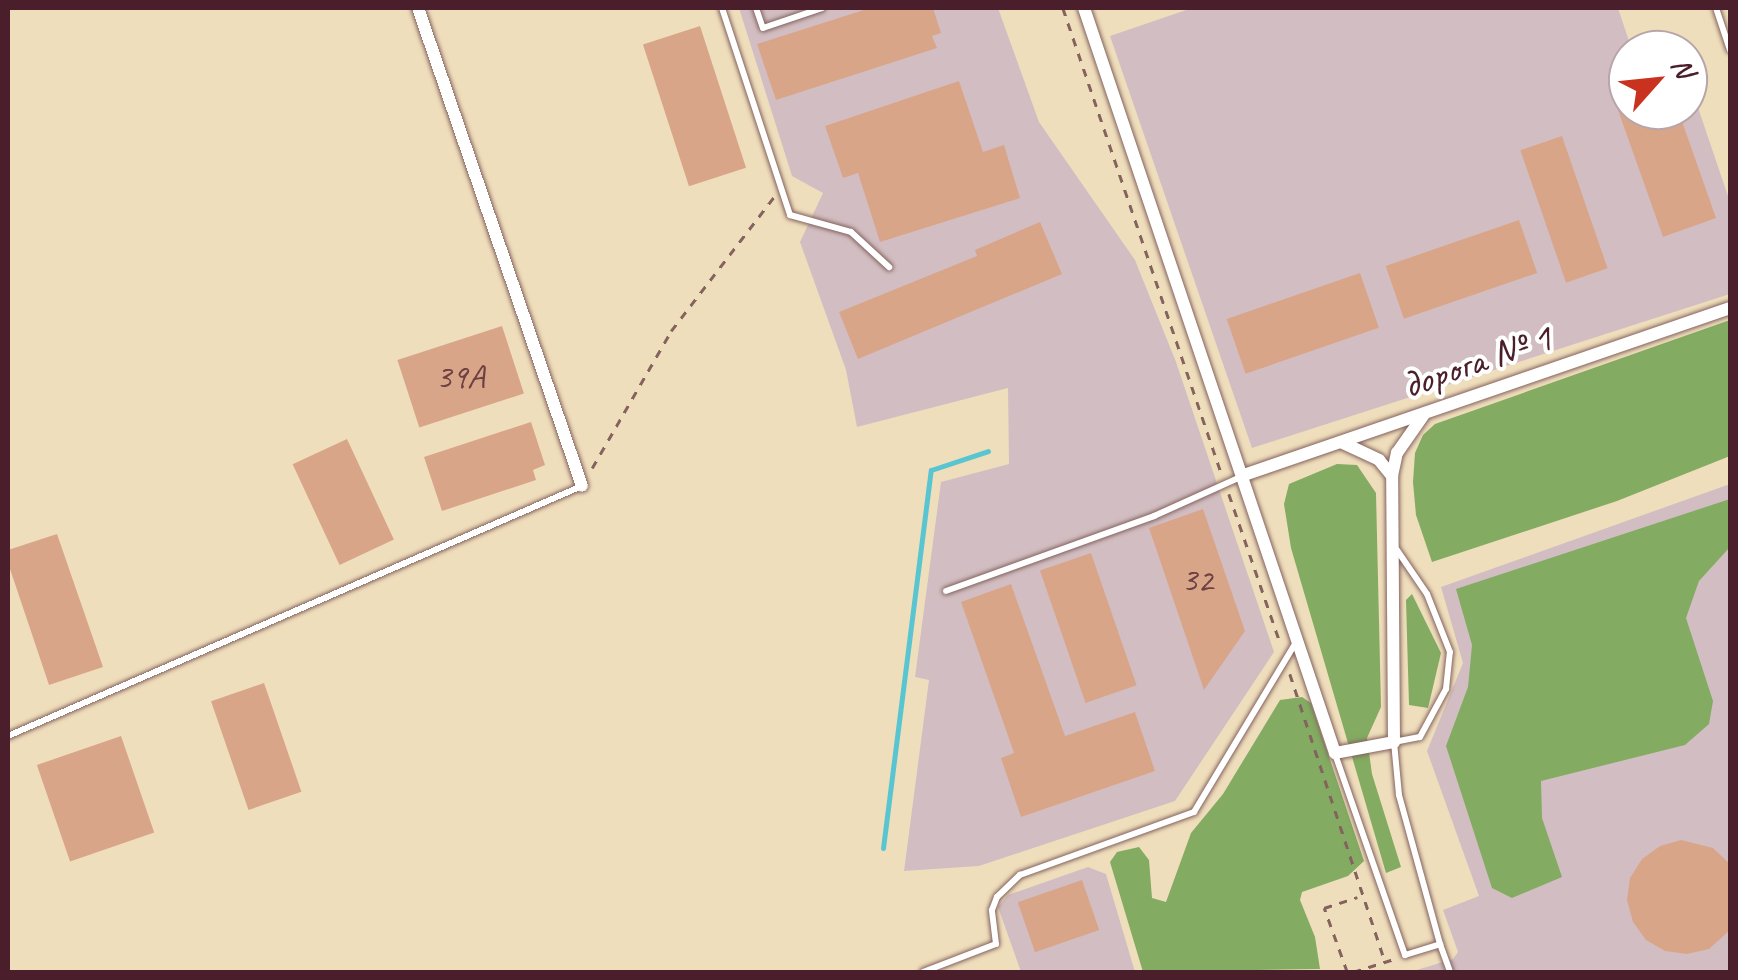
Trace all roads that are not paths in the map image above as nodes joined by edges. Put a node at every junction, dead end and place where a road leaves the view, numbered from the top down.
1 (418, 8) edge
2 (722, 8) edge
3 (756, 8) edge
4 (822, 8) edge
5 (1084, 8) edge
6 (1716, 8) edge
7 (1730, 50) edge
8 (889, 266) dead end
9 (1730, 308) edge
10 (1424, 413) junction
11 (1343, 442) junction
12 (1244, 475) junction
13 (1392, 476) junction
14 (582, 486) joint
15 (1393, 544) junction
16 (946, 590) dead end
17 (1296, 642) junction
18 (8, 736) edge
19 (1394, 742) junction
20 (1335, 753) junction
21 (1440, 944) junction
22 (923, 972) edge
23 (1450, 972) edge

1 - 14 street
2 - 8 lane
3 - 4 lane
5 - 12 street
6 - 7 lane
9 - 10 street, дорога № 1
10 - 11 street, дорога № 1
10 - 13 street
11 - 12 street, дорога № 1
11 - 13 street
12 - 16 lane
12 - 17 street
13 - 15 street
14 - 18 lane
15 - 19 street
15 - 19 lane
17 - 20 street
17 - 22 lane
19 - 20 street
19 - 21 lane
20 - 21 lane
21 - 23 lane

